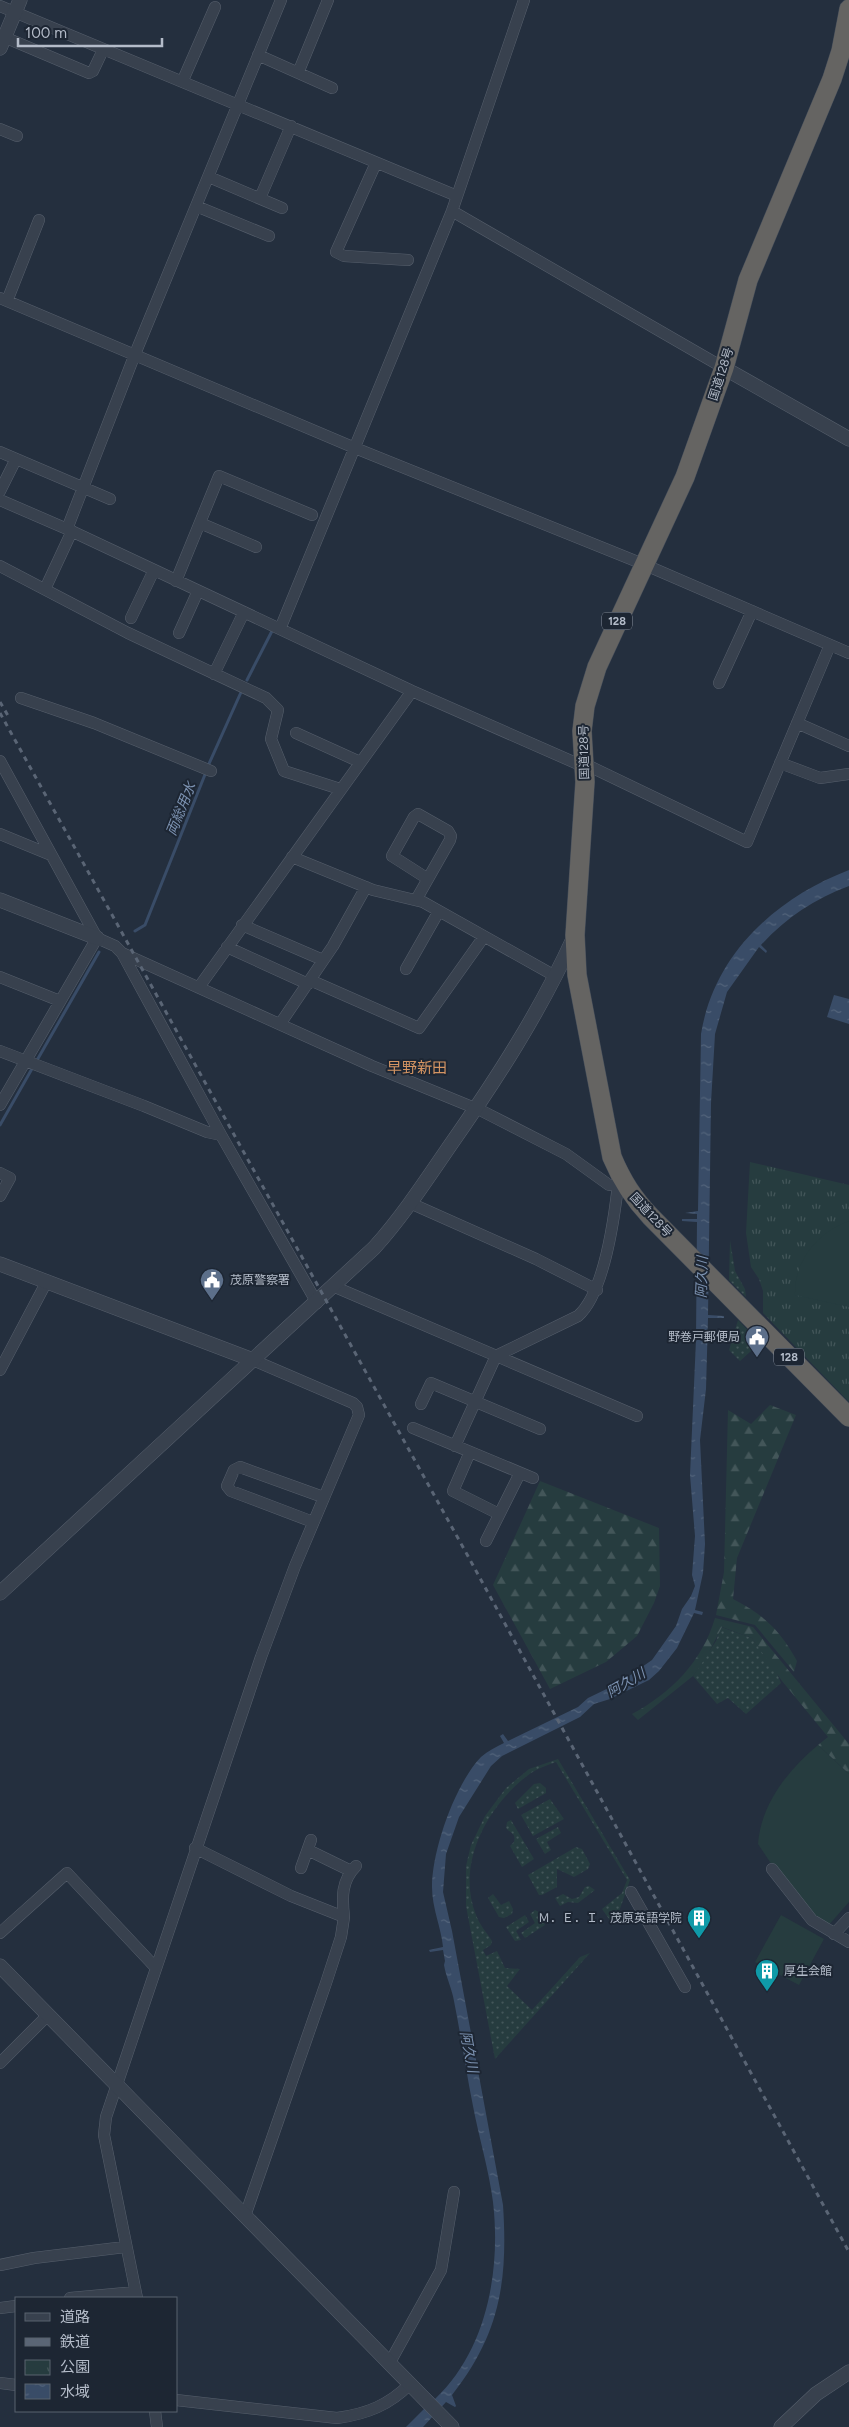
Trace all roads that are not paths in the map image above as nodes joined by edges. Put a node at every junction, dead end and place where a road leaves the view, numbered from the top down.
1 (281, 0) edge
2 (328, 0) edge
3 (524, 0) edge
4 (0, 6) edge
5 (17, 6) edge
6 (215, 6) dead end
7 (849, 9) edge
8 (2, 42) edge
9 (103, 50) junction
10 (845, 51) edge
11 (258, 55) junction
12 (298, 73) junction
13 (183, 80) junction
14 (332, 88) dead end
15 (238, 104) junction
16 (291, 126) junction
17 (0, 129) edge
18 (17, 136) dead end
19 (376, 162) junction
20 (209, 177) junction
21 (456, 196) junction
22 (260, 198) junction
23 (196, 206) junction
24 (282, 208) dead end
25 (452, 211) junction
26 (39, 220) dead end
27 (269, 236) dead end
28 (408, 260) dead end
29 (3, 300) edge
30 (135, 354) junction
31 (724, 368) junction
32 (849, 439) edge
33 (354, 448) junction
34 (0, 452) edge
35 (16, 459) junction
36 (2, 484) edge
37 (83, 488) junction
38 (110, 499) dead end
39 (0, 500) edge
40 (312, 514) dead end
41 (200, 523) junction
42 (69, 530) junction
43 (256, 548) dead end
44 (643, 564) junction
45 (0, 566) edge
46 (154, 570) junction
47 (176, 581) junction
48 (46, 589) junction
49 (198, 591) junction
50 (752, 611) junction
51 (244, 612) junction
52 (131, 618) dead end
53 (280, 629) junction
54 (179, 633) dead end
55 (830, 645) junction
56 (849, 653) edge
57 (214, 674) junction
58 (719, 683) dead end
59 (412, 691) junction
60 (21, 698) dead end
61 (797, 723) junction
62 (296, 733) dead end
63 (849, 746) edge
64 (360, 762) junction
65 (780, 763) junction
66 (584, 765) junction
67 (2, 767) edge
68 (208, 770) dead end
69 (849, 774) edge
70 (340, 790) junction
71 (0, 834) edge
72 (51, 855) junction
73 (292, 857) junction
74 (428, 879) junction
75 (366, 888) junction
76 (0, 900) edge
77 (416, 900) junction
78 (439, 911) junction
79 (242, 925) junction
80 (575, 935) junction
81 (97, 938) junction
82 (483, 938) junction
83 (227, 947) junction
84 (122, 953) junction
85 (323, 960) junction
86 (406, 969) dead end
87 (555, 976) junction
88 (0, 977) edge
89 (309, 982) junction
90 (200, 987) junction
91 (60, 1001) junction
92 (280, 1024) junction
93 (0, 1051) edge
94 (25, 1060) junction
95 (0, 1105) edge
96 (476, 1108) junction
97 (221, 1135) junction
98 (0, 1173) edge
99 (621, 1185) junction
100 (0, 1196) edge
101 (410, 1204) junction
102 (0, 1264) edge
103 (46, 1283) junction
104 (335, 1287) junction
105 (597, 1290) junction
106 (317, 1303) junction
107 (496, 1356) junction
108 (253, 1360) junction
109 (0, 1370) edge
110 (476, 1401) junction
111 (421, 1404) dead end
112 (637, 1416) dead end
113 (849, 1417) edge
114 (413, 1428) dead end
115 (540, 1430) dead end
116 (455, 1446) junction
117 (470, 1452) junction
118 (520, 1472) junction
119 (533, 1478) dead end
120 (324, 1497) junction
121 (499, 1514) junction
122 (313, 1522) junction
123 (486, 1540) dead end
124 (0, 1593) edge
125 (195, 1848) junction
126 (301, 1868) dead end
127 (772, 1869) dead end
128 (631, 1892) dead end
129 (344, 1917) junction
130 (849, 1918) edge
131 (0, 1933) edge
132 (834, 1934) junction
133 (849, 1942) edge
134 (0, 1966) edge
135 (156, 1968) junction
136 (685, 1987) dead end
137 (48, 2015) junction
138 (0, 2063) edge
139 (116, 2084) junction
140 (454, 2192) dead end
141 (245, 2216) junction
142 (125, 2247) junction
143 (0, 2265) edge
144 (136, 2295) edge
145 (92, 2297) edge
146 (15, 2306) edge
147 (0, 2308) edge
148 (389, 2364) junction
149 (849, 2372) edge
150 (0, 2383) edge
151 (15, 2385) edge
152 (411, 2386) junction
153 (178, 2400) edge
154 (155, 2412) edge
155 (450, 2425) edge
156 (156, 2427) edge
157 (781, 2427) edge

1 - 11 street
2 - 12 street
3 - 21 street
4 - 5 street
5 - 8 street
5 - 9 street
6 - 13 street
7 - 10 highway, 国道128号 / 128
8 - 9 street
9 - 13 street
10 - 31 highway, 国道128号 / 128
11 - 12 street
11 - 15 street
12 - 14 street
13 - 15 street
15 - 16 street
15 - 20 street
16 - 19 street
16 - 22 street
17 - 18 street
19 - 21 street
19 - 28 street
20 - 22 street
20 - 23 street
21 - 25 street
22 - 24 street
23 - 27 street
23 - 30 street
25 - 31 street
25 - 33 street
26 - 29 street
29 - 30 street
30 - 33 street
30 - 37 street
31 - 32 street
31 - 44 highway, 国道128号 / 128
33 - 44 street
33 - 53 street
34 - 35 street
35 - 36 street
35 - 37 street
37 - 38 street
37 - 42 street
39 - 42 street
40 - 41 street
41 - 43 street
41 - 47 street
42 - 46 street
42 - 48 street
44 - 50 street
44 - 66 highway, 国道128号 / 128
45 - 48 street
46 - 47 street
46 - 52 street
47 - 49 street
48 - 57 street
49 - 51 street
49 - 54 street
50 - 55 street
50 - 58 street
51 - 53 street
51 - 57 street
53 - 59 street
55 - 56 street
55 - 61 street
57 - 70 street
59 - 64 street
59 - 66 street
60 - 68 street
61 - 63 street
61 - 65 street
62 - 64 street
64 - 70 street
65 - 66 street
65 - 69 street
66 - 80 highway, 国道128号 / 128
67 - 72 street
70 - 73 street
71 - 72 street
72 - 81 street
73 - 75 street
73 - 79 street
74 - 74 street
74 - 77 street
75 - 77 street
75 - 85 street
76 - 81 street
77 - 78 street
78 - 82 street
78 - 86 street
79 - 83 street
79 - 85 street
80 - 87 street
80 - 99 highway, 国道128号 / 128
81 - 84 street
81 - 91 street
82 - 87 street
82 - 89 street
83 - 89 street
83 - 90 street
84 - 90 street
84 - 97 street
85 - 89 street
87 - 96 street
88 - 91 street
89 - 92 street
90 - 92 street
91 - 94 street
92 - 96 street
93 - 94 street
94 - 95 street
94 - 97 street
96 - 99 street
96 - 101 street
97 - 106 street
98 - 100 street
99 - 105 street
99 - 113 highway, 国道128号 / 128
101 - 104 street
101 - 105 street
102 - 103 street
103 - 108 street
103 - 109 street
104 - 106 street
104 - 107 street
105 - 107 street
106 - 108 street
107 - 110 street
107 - 112 street
108 - 120 street
108 - 124 street
110 - 111 street
110 - 115 street
110 - 116 street
114 - 116 street
116 - 117 street
117 - 118 street
117 - 121 street
118 - 119 street
118 - 121 street
120 - 122 street
120 - 122 street
121 - 123 street
122 - 125 street
125 - 129 street
125 - 135 street
126 - 129 street
127 - 132 street
128 - 136 street
129 - 141 street
130 - 132 street
131 - 135 street
132 - 133 street
134 - 137 street
135 - 139 street
137 - 138 street
137 - 139 street
139 - 141 street
139 - 142 street
140 - 148 street
141 - 148 street
142 - 143 street
142 - 144 street
144 - 145 street
146 - 147 street
148 - 152 street
149 - 157 street
150 - 151 street
152 - 153 street
152 - 155 street
154 - 156 street

